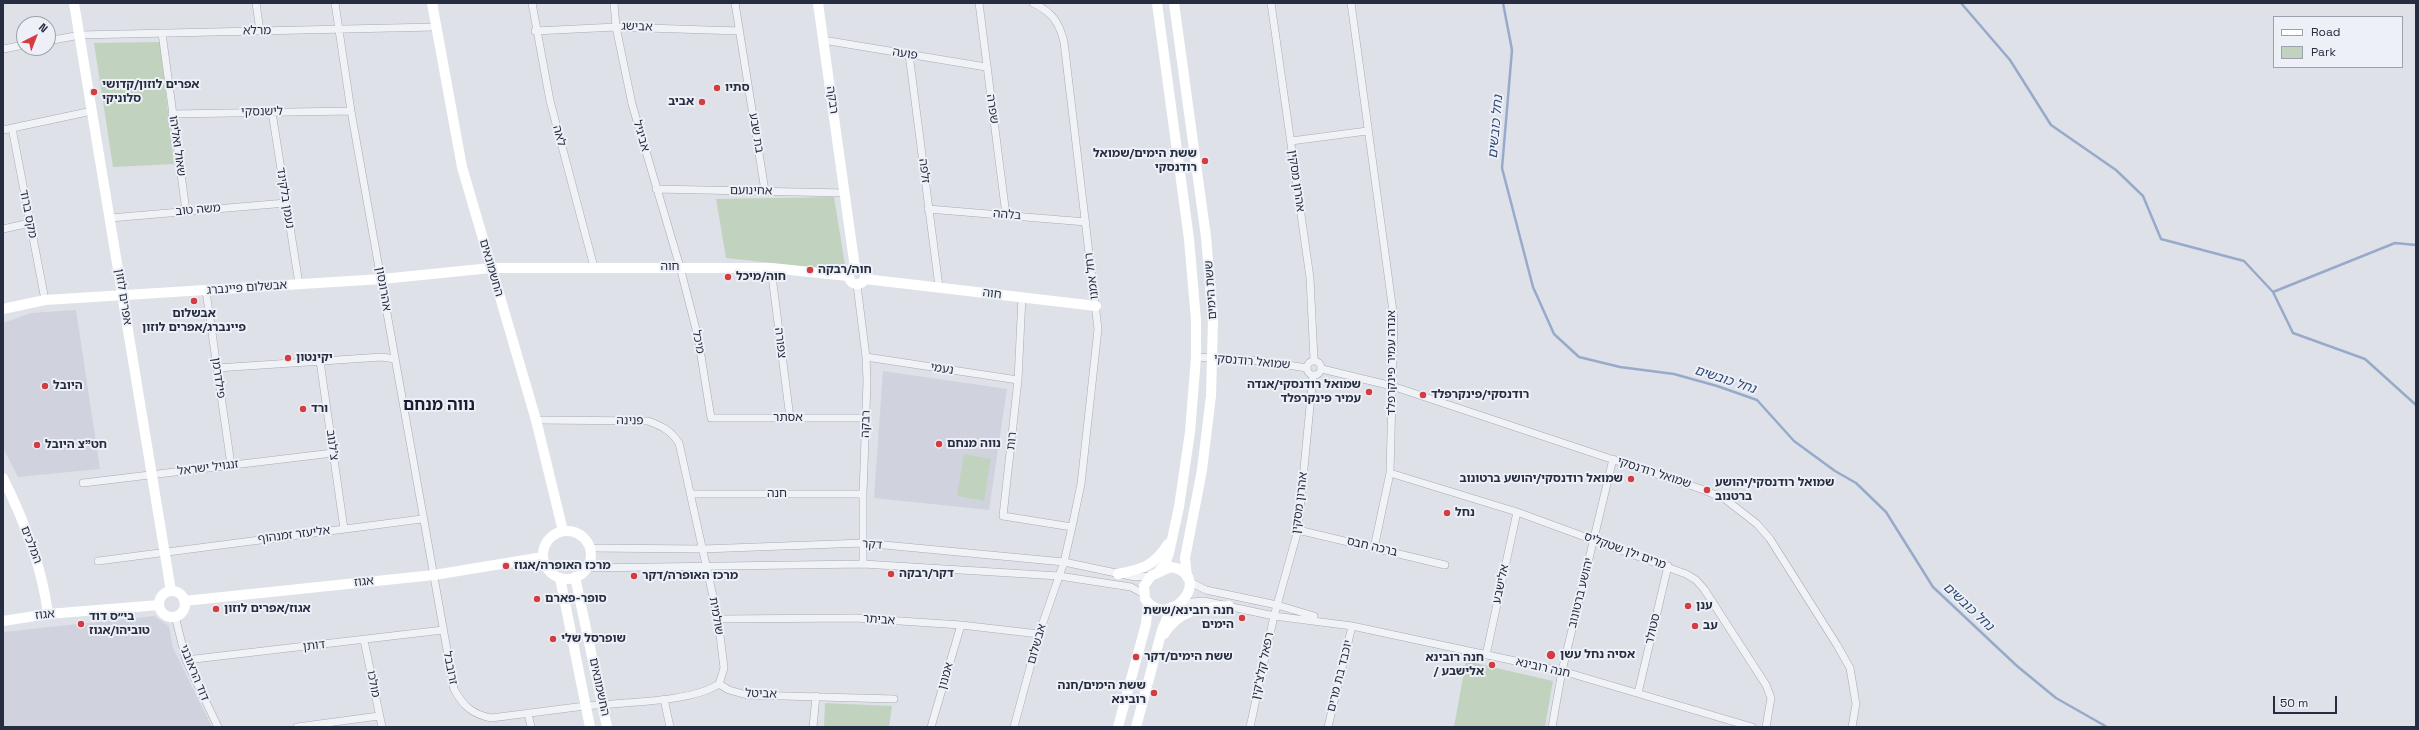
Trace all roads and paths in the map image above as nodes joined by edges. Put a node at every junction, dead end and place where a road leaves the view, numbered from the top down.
1 (74, 3) edge
2 (256, 3) edge
3 (334, 3) edge
4 (432, 3) edge
5 (532, 3) edge
6 (614, 3) edge
7 (735, 3) edge
8 (818, 3) edge
9 (979, 3) edge
10 (1034, 3) edge
11 (1157, 3) edge
12 (1174, 3) edge
13 (1271, 3) edge
14 (1351, 3) edge
15 (616, 26) junction
16 (435, 27) junction
17 (338, 29) junction
18 (260, 30) junction
19 (535, 31) junction
20 (739, 31) junction
21 (162, 33) junction
22 (80, 35) junction
23 (56, 40) edge
24 (823, 40) junction
25 (16, 47) edge
26 (3, 49) edge
27 (909, 54) junction
28 (986, 67) junction
29 (351, 111) junction
30 (92, 112) junction
31 (272, 112) junction
32 (172, 114) junction
33 (12, 128) junction
34 (3, 130) edge
35 (1367, 131) junction
36 (1291, 141) junction
37 (656, 189) junction
38 (765, 191) junction
39 (845, 193) junction
40 (286, 203) junction
41 (928, 209) junction
42 (186, 211) junction
43 (1006, 215) junction
44 (110, 218) junction
45 (1086, 222) junction
46 (30, 223) junction
47 (3, 229) edge
48 (680, 266) junction
49 (594, 267) junction
50 (491, 268) junction
51 (771, 268) junction
52 (852, 272) junction
53 (382, 279) junction
54 (861, 282) junction
55 (299, 284) junction
56 (939, 287) junction
57 (206, 291) junction
58 (122, 294) junction
59 (1022, 297) junction
60 (45, 300) junction
61 (1096, 306) junction
62 (3, 309) edge
63 (866, 357) junction
64 (1196, 357) junction
65 (1213, 358) junction
66 (395, 359) junction
67 (1314, 360) junction
68 (320, 361) junction
69 (217, 368) junction
70 (1307, 368) junction
71 (1322, 369) junction
72 (1313, 375) junction
73 (1018, 380) junction
74 (1392, 386) junction
75 (710, 418) joint
76 (790, 418) junction
77 (866, 418) junction
78 (536, 420) junction
79 (333, 453) junction
80 (1613, 459) junction
81 (231, 465) junction
82 (1390, 473) junction
83 (153, 475) junction
84 (4, 481) edge
85 (83, 483) dead end
86 (691, 494) junction
87 (863, 494) junction
88 (1517, 512) junction
89 (422, 519) junction
90 (1072, 527) junction
91 (344, 529) junction
92 (1298, 530) junction
93 (563, 531) junction
94 (1172, 539) junction
95 (1594, 539) junction
96 (863, 543) junction
97 (590, 548) junction
98 (1374, 548) junction
99 (702, 549) junction
100 (165, 551) junction
101 (543, 557) junction
102 (98, 561) dead end
103 (1064, 562) junction
104 (863, 564) junction
105 (1446, 565) dead end
106 (1668, 566) junction
107 (706, 567) junction
108 (586, 568) junction
109 (1155, 573) junction
110 (1118, 574) junction
111 (434, 575) junction
112 (1059, 576) junction
113 (575, 577) junction
114 (560, 578) junction
115 (1189, 579) junction
116 (171, 591) junction
117 (1144, 594) junction
118 (184, 601) junction
119 (1148, 604) junction
120 (159, 605) junction
121 (1277, 605) junction
122 (1175, 606) junction
123 (1229, 606) junction
124 (48, 614) junction
125 (175, 616) junction
126 (1274, 616) junction
127 (718, 619) junction
128 (3, 621) edge
129 (1330, 621) junction
130 (961, 625) junction
131 (1352, 626) junction
132 (443, 630) junction
133 (1040, 634) junction
134 (364, 640) junction
135 (1156, 652) junction
136 (1486, 655) junction
137 (186, 660) junction
138 (1562, 671) junction
139 (719, 684) junction
140 (1638, 693) junction
141 (816, 696) junction
142 (664, 699) junction
143 (894, 699) dead end
144 (602, 704) junction
145 (585, 706) junction
146 (528, 713) junction
147 (380, 716) junction
148 (218, 727) edge
149 (297, 727) edge
150 (382, 727) edge
151 (531, 727) edge
152 (590, 727) edge
153 (607, 727) edge
154 (670, 727) edge
155 (813, 727) edge
156 (931, 727) edge
157 (1014, 727) edge
158 (1118, 727) edge
159 (1136, 727) edge
160 (1250, 727) edge
161 (1328, 727) edge
162 (1552, 727) edge
163 (1752, 727) edge
164 (1766, 727) edge
165 (1852, 727) edge

1 - 22 street, אפרים לוזון
2 - 18 street
3 - 17 street, אהרונסון
4 - 16 street, החשמונאים
5 - 19 street, לאה
6 - 15 street, אביגיל
7 - 20 street, בת שבע
8 - 24 street, רבקה
9 - 28 street, שפרה
10 - 45 street, רחל אמנו
11 - 64 street, ששת הימים
12 - 65 street, ששת הימים
13 - 36 street, אהרון מסקין
14 - 35 street, אנדה עמיר פינקרפלד
15 - 19 street, אבישג
15 - 20 street, אבישג
15 - 37 street, אביגיל
16 - 17 street, מרלא
16 - 50 street, החשמונאים
17 - 18 street, מרלא
17 - 29 street, אהרונסון
18 - 21 street, מרלא
19 - 49 street, לאה
20 - 38 street, בת שבע
21 - 22 street, מרלא
21 - 32 street, שאול ואליהו
22 - 23 street, מרלא
22 - 30 street, אפרים לוזון
24 - 27 street, פועה
24 - 39 street, רבקה
25 - 26 street
27 - 28 street, פועה
27 - 41 street, זלפה
28 - 43 street, שפרה
29 - 31 street, לישנסקי
29 - 53 street, אהרונסון
30 - 33 street
30 - 44 street, אפרים לוזון
31 - 32 street, לישנסקי
31 - 40 street, נעמן בלקינד
32 - 42 street, שאול ואליהו
33 - 34 street
33 - 46 street, מקס ברוד
35 - 36 street
35 - 74 street, אנדה עמיר פינקרפלד
36 - 67 street, אהרון מסקין
37 - 38 street, אחינועם
37 - 48 street, אביגיל
38 - 39 street, אחינועם
39 - 52 street, רבקה
40 - 42 street, משה טוב
40 - 55 street, נעמן בלקינד
41 - 43 street, בלהה
41 - 56 street, זלפה
42 - 44 street, משה טוב
43 - 45 street, בלהה
44 - 58 street, אפרים לוזון
45 - 61 street, רחל אמנו
46 - 47 street
46 - 60 street, מקס ברוד
48 - 49 street, חוה
48 - 51 street, חוה
48 - 75 street, מיכל
49 - 50 street, חוה
50 - 53 street, אבשלום פיינברג
50 - 78 street, החשמונאים
51 - 52 street, חוה
51 - 76 street, צפורה
52 - 54 street
52 - 54 street
53 - 55 street, אבשלום פיינברג
53 - 66 street, אהרונסון
54 - 56 street, חוה
54 - 63 street, רבקה
55 - 57 street, אבשלום פיינברג
56 - 59 street, חוה
57 - 58 street, אבשלום פיינברג
57 - 69 street, פילדרמן
58 - 60 street, אבשלום פיינברג
58 - 83 street, אפרים לוזון
59 - 61 street, חוה
59 - 73 street, רות
60 - 62 street, אבשלום פיינברג
61 - 90 street, רחל אמנו
63 - 73 street, נעמי
63 - 77 street, רבקה
64 - 65 street, שמואל רודנסקי
64 - 94 street, ששת הימים
65 - 70 street, שמואל רודנסקי
65 - 115 street, ששת הימים
66 - 68 street
66 - 89 street, אהרונסון
67 - 70 street
67 - 71 street
68 - 69 street
68 - 79 street, צ'לנוב
69 - 81 street, פילדרמן
70 - 72 street
71 - 72 street
71 - 74 street, שמואל רודנסקי
72 - 92 street, אהרון מסקין
73 - 90 street, רות
74 - 80 street, שמואל רודנסקי
74 - 82 street, אנדה עמיר פינקרפלד
75 - 76 street, אסתר
76 - 77 street, אסתר
77 - 87 street, רבקה
78 - 86 street, פנינה
78 - 93 street, החשמונאים
79 - 81 street, זנגויל ישראל
79 - 91 street, צ'לנוב
80 - 95 street, יהושע ברטונוב
80 - 165 street, שמואל רודנסקי
81 - 83 street, זנגויל ישראל
82 - 88 street, מרים ילן שטקליס
82 - 98 street, אנדה עמיר פינקרפלד
83 - 85 street, זנגויל ישראל
83 - 100 street, אפרים לוזון
84 - 124 street, המלכים
86 - 87 street, חנה
86 - 99 street, פנינה
87 - 96 street, רבקה
88 - 95 street, מרים ילן שטקליס
88 - 136 street, אלישבע
89 - 91 street, אליעזר זמנהוף
89 - 111 street, אהרונסון
90 - 103 street, רחל אמנו
91 - 100 street, אליעזר זמנהוף
92 - 98 street, ברכה חבס
92 - 121 street, אהרון מסקין
93 - 97 street
93 - 101 street
94 - 109 street, ששת הימים
94 - 110 street
95 - 106 street, מרים ילן שטקליס
95 - 138 street, יהושע ברטונוב
96 - 99 street, דקר
96 - 103 street, דקר
96 - 104 street, רבקה
97 - 99 street, דקר
97 - 108 street
98 - 105 street, ברכה חבס
99 - 107 street, שולמית
100 - 102 street, אליעזר זמנהוף
100 - 116 street, אפרים לוזון
101 - 111 street, אגוז
101 - 114 street
103 - 110 street, דקר
103 - 112 street, אבשלום
104 - 107 street, דקר
104 - 112 street, דקר
106 - 140 street, סטולר
106 - 164 street, מרים ילן שטקליס
107 - 108 street, דקר
107 - 127 street, שולמית
108 - 113 street
109 - 110 street, דקר
109 - 115 street
109 - 117 street
111 - 118 street, אגוז
111 - 132 street, זרובבל
112 - 117 street, דקר
112 - 133 street, אבשלום
113 - 114 street
113 - 144 street, החשמונאים
114 - 145 street, החשמונאים
115 - 121 street, חנה רובינא
115 - 122 street
116 - 118 street
116 - 120 street
117 - 119 street
118 - 125 street
119 - 122 street
119 - 158 street
120 - 124 street, אגוז
120 - 125 street
121 - 126 street, רפאל קלצ'קין
121 - 129 street, חנה רובינא
122 - 123 street, חנה רובינא
122 - 135 street
123 - 126 street, חנה רובינא
123 - 135 street
124 - 128 street, אגוז
125 - 137 street, דוד הראובני
126 - 129 street, חנה רובינא
126 - 160 street, רפאל קלצ'קין
127 - 130 street, אביתר
127 - 139 street, שולמית
129 - 131 street, חנה רובינא
130 - 133 street, אביתר
130 - 156 street, אמנון
131 - 136 street, חנה רובינא
131 - 161 street, יוכבד בת מרים
132 - 134 street, דותן
132 - 146 street, זרובבל
133 - 157 street, אבשלום
134 - 137 street, דותן
134 - 147 street, מולכו
135 - 159 street
136 - 138 street, חנה רובינא
137 - 148 street, דוד הראובני
138 - 140 street, חנה רובינא
138 - 162 street, יהושע ברטונוב
139 - 141 street, אביטל
139 - 142 street
140 - 163 street, חנה רובינא
141 - 143 street, אביטל
141 - 155 street
142 - 144 street
142 - 154 street
144 - 145 street
144 - 153 street, החשמונאים
145 - 146 street, זרובבל
145 - 152 street, החשמונאים
146 - 151 street
147 - 149 street
147 - 150 street, מולכו

